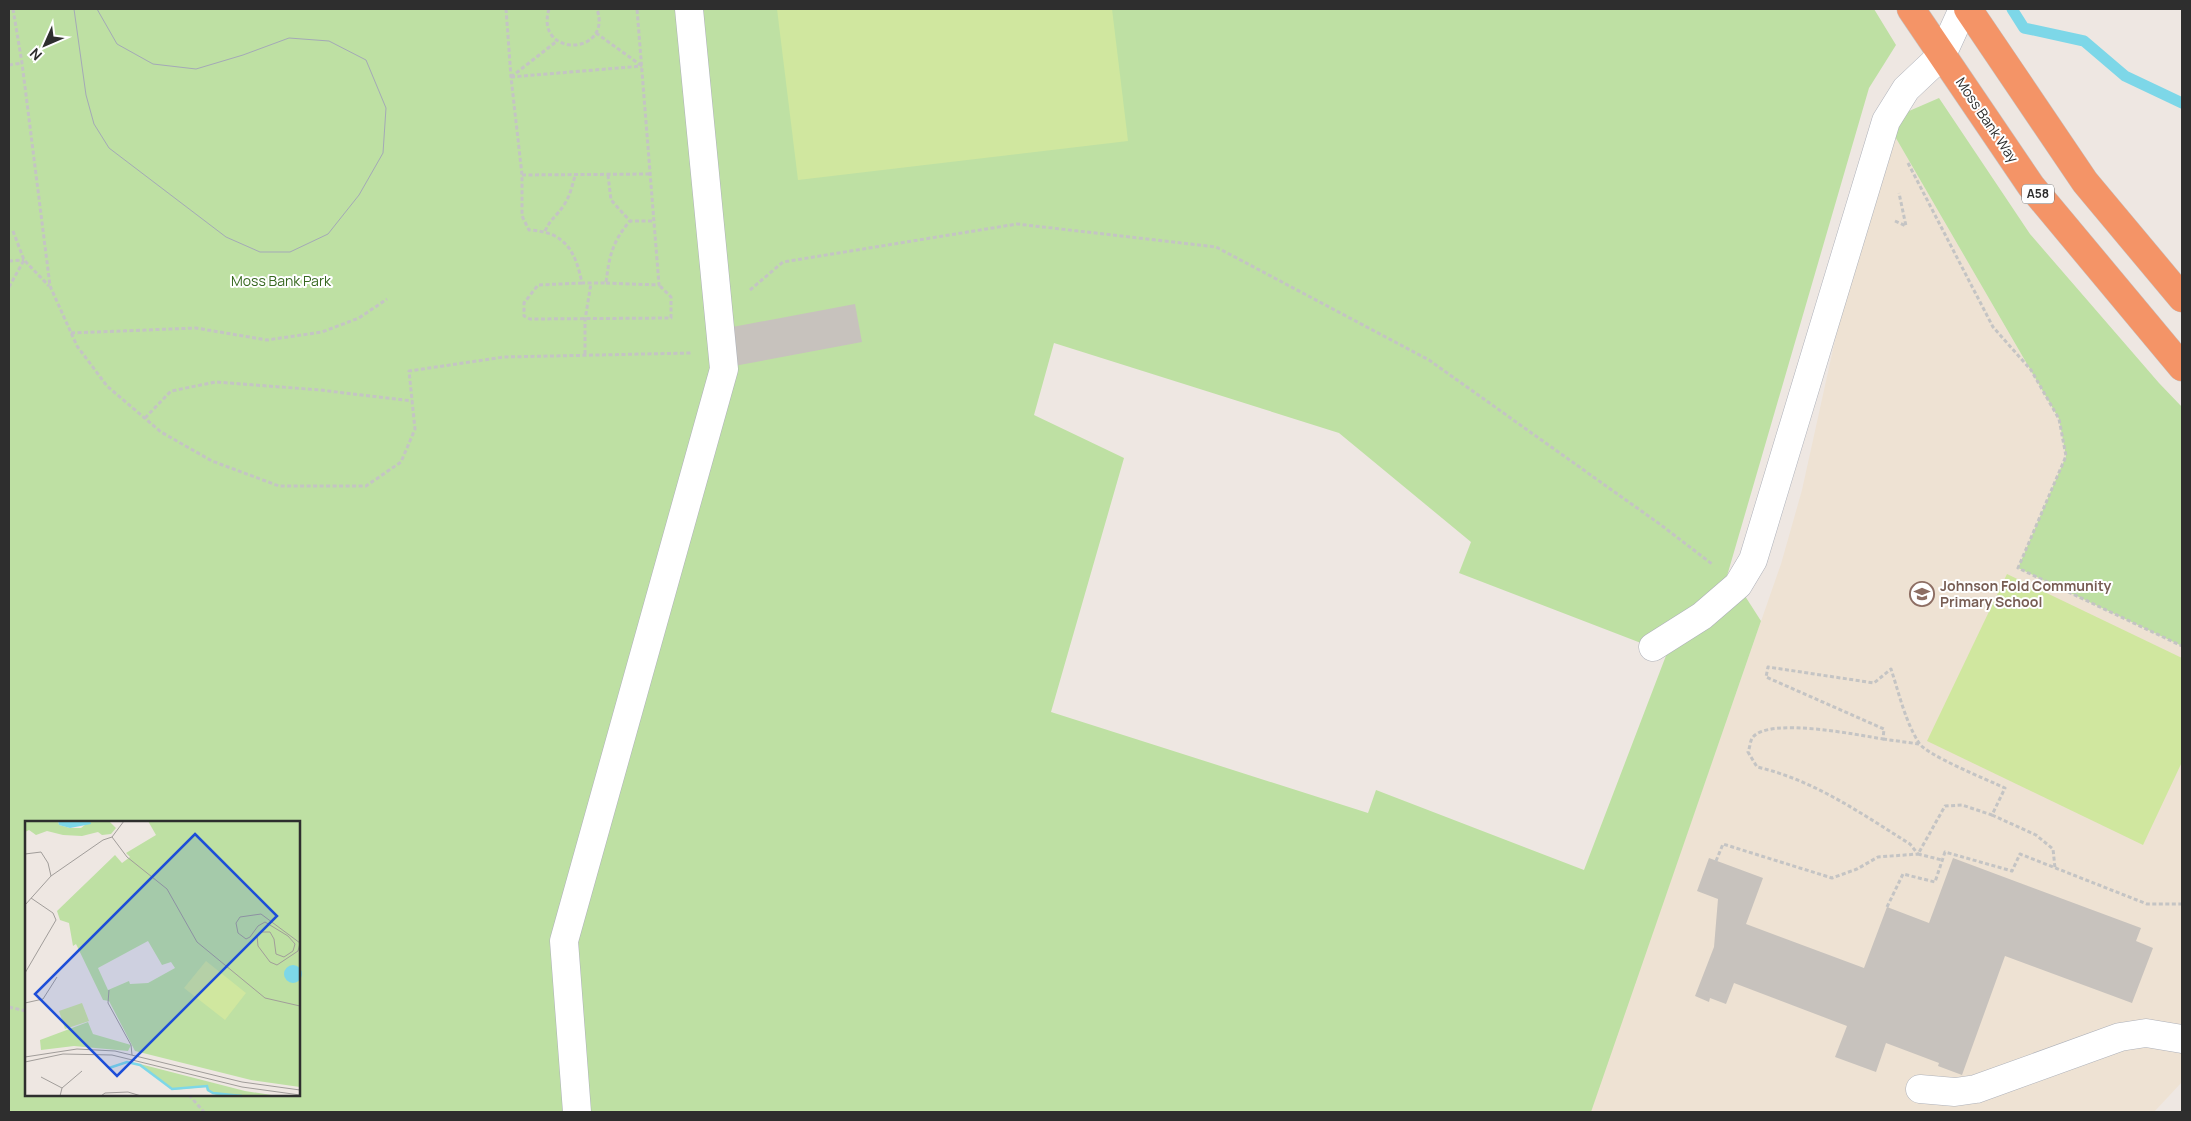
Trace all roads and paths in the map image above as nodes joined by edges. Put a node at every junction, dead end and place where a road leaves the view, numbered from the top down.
1 (13, 9) edge
2 (506, 9) edge
3 (549, 9) edge
4 (597, 9) edge
5 (636, 9) edge
6 (689, 9) edge
7 (1911, 9) edge
8 (1963, 9) edge
9 (1968, 9) edge
10 (596, 33) junction
11 (557, 41) junction
12 (1942, 55) junction
13 (22, 63) junction
14 (9, 65) edge
15 (642, 66) junction
16 (511, 78) junction
17 (1886, 121) junction
18 (651, 174) junction
19 (608, 175) junction
20 (522, 176) junction
21 (575, 176) junction
22 (1898, 188) dead end
23 (630, 221) junction
24 (1895, 221) dead end
25 (654, 222) junction
26 (13, 231) dead end
27 (545, 231) junction
28 (24, 260) junction
29 (9, 261) edge
30 (582, 283) junction
31 (591, 283) junction
32 (606, 283) junction
33 (659, 285) junction
34 (50, 286) junction
35 (9, 287) edge
36 (2182, 298) edge
37 (387, 299) dead end
38 (718, 317) junction
39 (584, 320) junction
40 (71, 333) junction
41 (722, 352) junction
42 (584, 354) junction
43 (2182, 367) edge
44 (412, 401) junction
45 (145, 418) junction
46 (1738, 585) junction
47 (2182, 646) edge
48 (1653, 647) dead end
49 (1884, 739) junction
50 (1919, 744) junction
51 (1992, 815) junction
52 (1918, 854) junction
53 (1942, 860) junction
54 (1716, 861) dead end
55 (2055, 868) junction
56 (2182, 904) edge
57 (1887, 907) dead end
58 (9, 1007) edge
59 (25, 1011) edge
60 (2182, 1039) edge
61 (1920, 1089) dead end
62 (190, 1096) edge
63 (204, 1112) edge
64 (577, 1112) edge

1 - 13 path
2 - 16 path
3 - 11 path
4 - 10 path
5 - 15 path
6 - 38 street
7 - 12 highway, Moss Bank Way / A58
8 - 12 street
9 - 36 highway
10 - 11 path
10 - 15 path
11 - 16 path
12 - 17 street
12 - 43 highway, Moss Bank Way / A58
13 - 14 path
13 - 34 path
15 - 16 path
15 - 18 path
16 - 20 path
17 - 46 street
17 - 47 path
18 - 19 path
18 - 25 path
19 - 21 path
19 - 23 path
20 - 21 path
20 - 27 path
21 - 27 path
22 - 24 path
23 - 25 path
23 - 32 path
25 - 33 path
26 - 28 path
27 - 30 path
28 - 29 path
28 - 34 path
28 - 35 path
30 - 31 path
30 - 39 path
31 - 32 path
31 - 39 path
32 - 33 path
33 - 39 path
34 - 40 path
37 - 40 path
38 - 41 street
38 - 46 path
39 - 42 path
40 - 45 path
41 - 42 path
41 - 64 street
42 - 44 path
44 - 45 path
44 - 45 path
46 - 48 street
49 - 50 path
49 - 50 path
49 - 52 path
50 - 51 path
51 - 52 path
51 - 55 path
52 - 53 path
52 - 54 path
53 - 55 path
53 - 57 path
55 - 56 path
58 - 59 path
60 - 61 street
62 - 63 path

